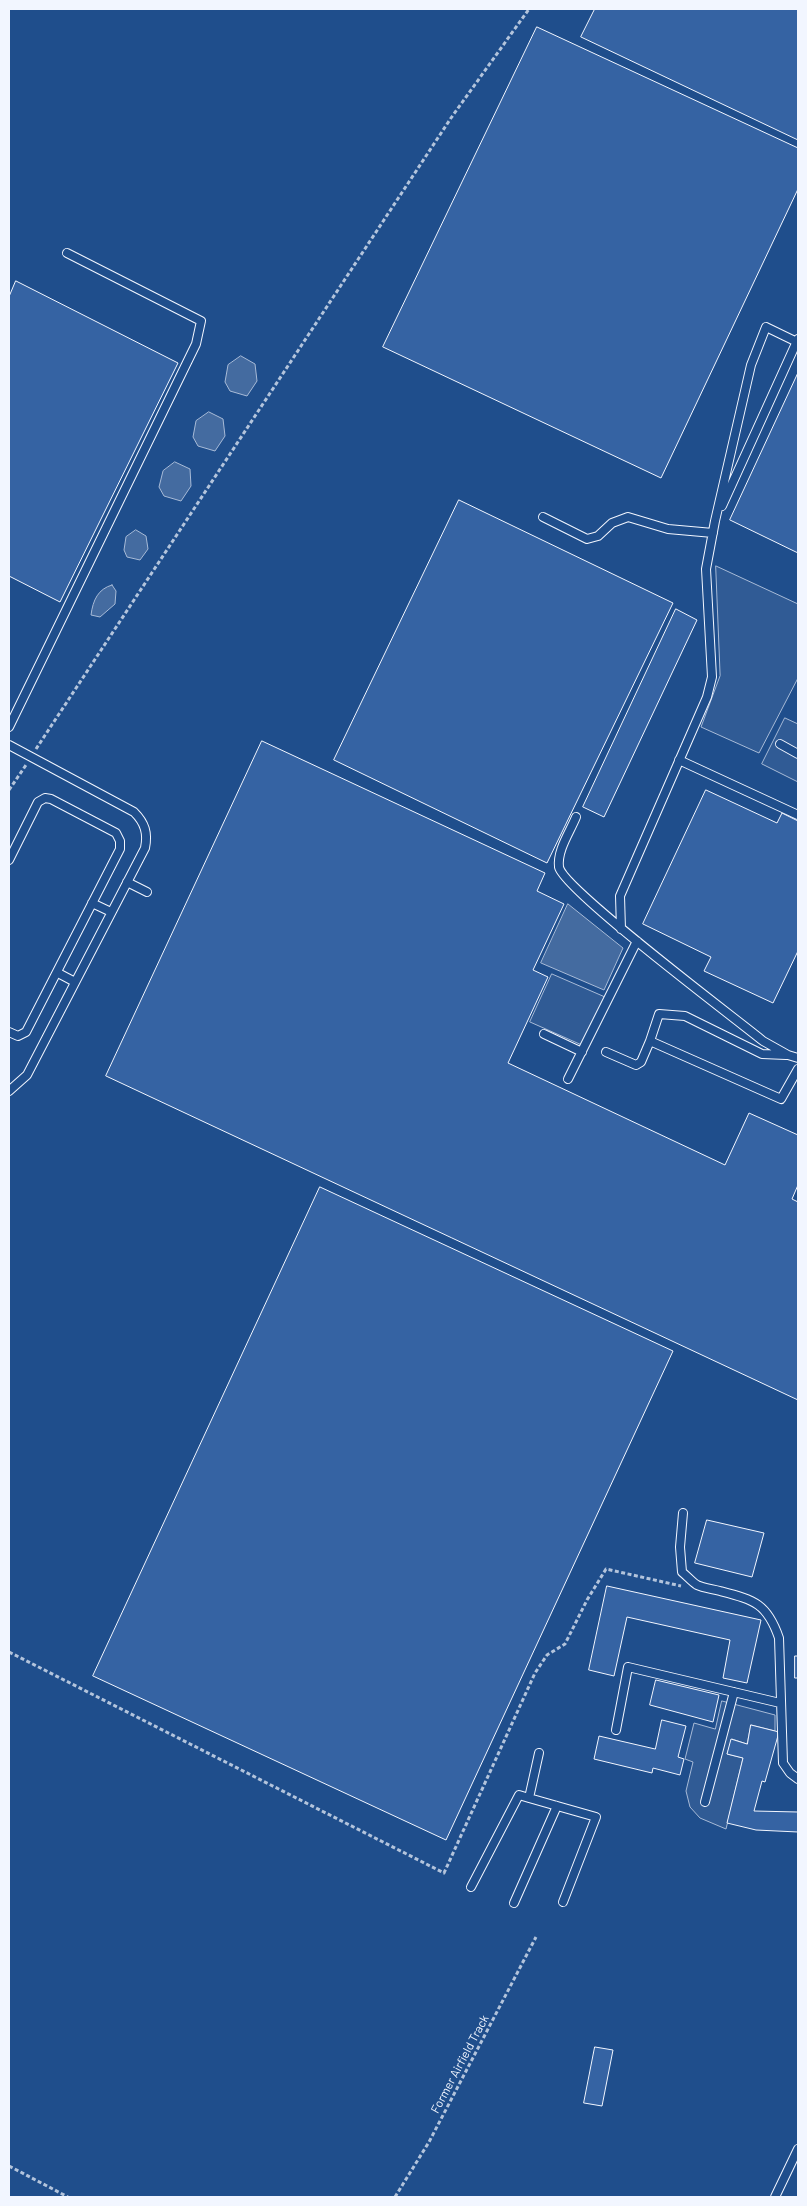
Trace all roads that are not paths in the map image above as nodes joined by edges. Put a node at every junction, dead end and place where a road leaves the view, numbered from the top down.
1 (67, 253) dead end
2 (797, 340) edge
3 (543, 517) dead end
4 (715, 521) junction
5 (713, 533) junction
6 (9, 727) edge
7 (780, 744) dead end
8 (9, 745) edge
9 (798, 754) edge
10 (679, 760) junction
11 (798, 815) edge
12 (576, 817) dead end
13 (9, 860) edge
14 (127, 882) junction
15 (147, 892) dead end
16 (92, 904) junction
17 (111, 912) junction
18 (621, 929) junction
19 (637, 941) junction
20 (58, 973) junction
21 (76, 982) junction
22 (9, 1032) edge
23 (544, 1034) dead end
24 (650, 1041) junction
25 (582, 1052) junction
26 (606, 1052) dead end
27 (788, 1055) junction
28 (798, 1058) edge
29 (798, 1069) edge
30 (568, 1080) dead end
31 (9, 1091) edge
32 (683, 1513) dead end
33 (734, 1692) junction
34 (780, 1703) junction
35 (616, 1730) dead end
36 (538, 1753) dead end
37 (798, 1780) edge
38 (529, 1798) junction
39 (705, 1802) dead end
40 (557, 1806) junction
41 (471, 1887) dead end
42 (563, 1902) dead end
43 (514, 1903) dead end
44 (798, 2149) edge
45 (774, 2197) edge

1 - 6 lane
2 - 4 lane
2 - 4 lane
3 - 5 lane
4 - 5 lane
5 - 10 lane
7 - 9 lane
8 - 14 lane
10 - 11 lane
10 - 18 lane
12 - 18 lane
13 - 16 lane
14 - 15 lane
14 - 17 lane
16 - 17 lane
16 - 20 lane
17 - 21 lane
18 - 19 lane
19 - 25 lane
19 - 27 lane
20 - 21 lane
20 - 22 lane
21 - 31 lane
23 - 25 lane
24 - 26 lane
24 - 27 lane
24 - 29 lane
25 - 30 lane
27 - 28 lane
32 - 34 lane
33 - 34 lane
33 - 35 lane
33 - 39 lane
34 - 37 lane
36 - 38 lane
38 - 40 lane
38 - 41 lane
40 - 42 lane
40 - 43 lane
44 - 45 lane

